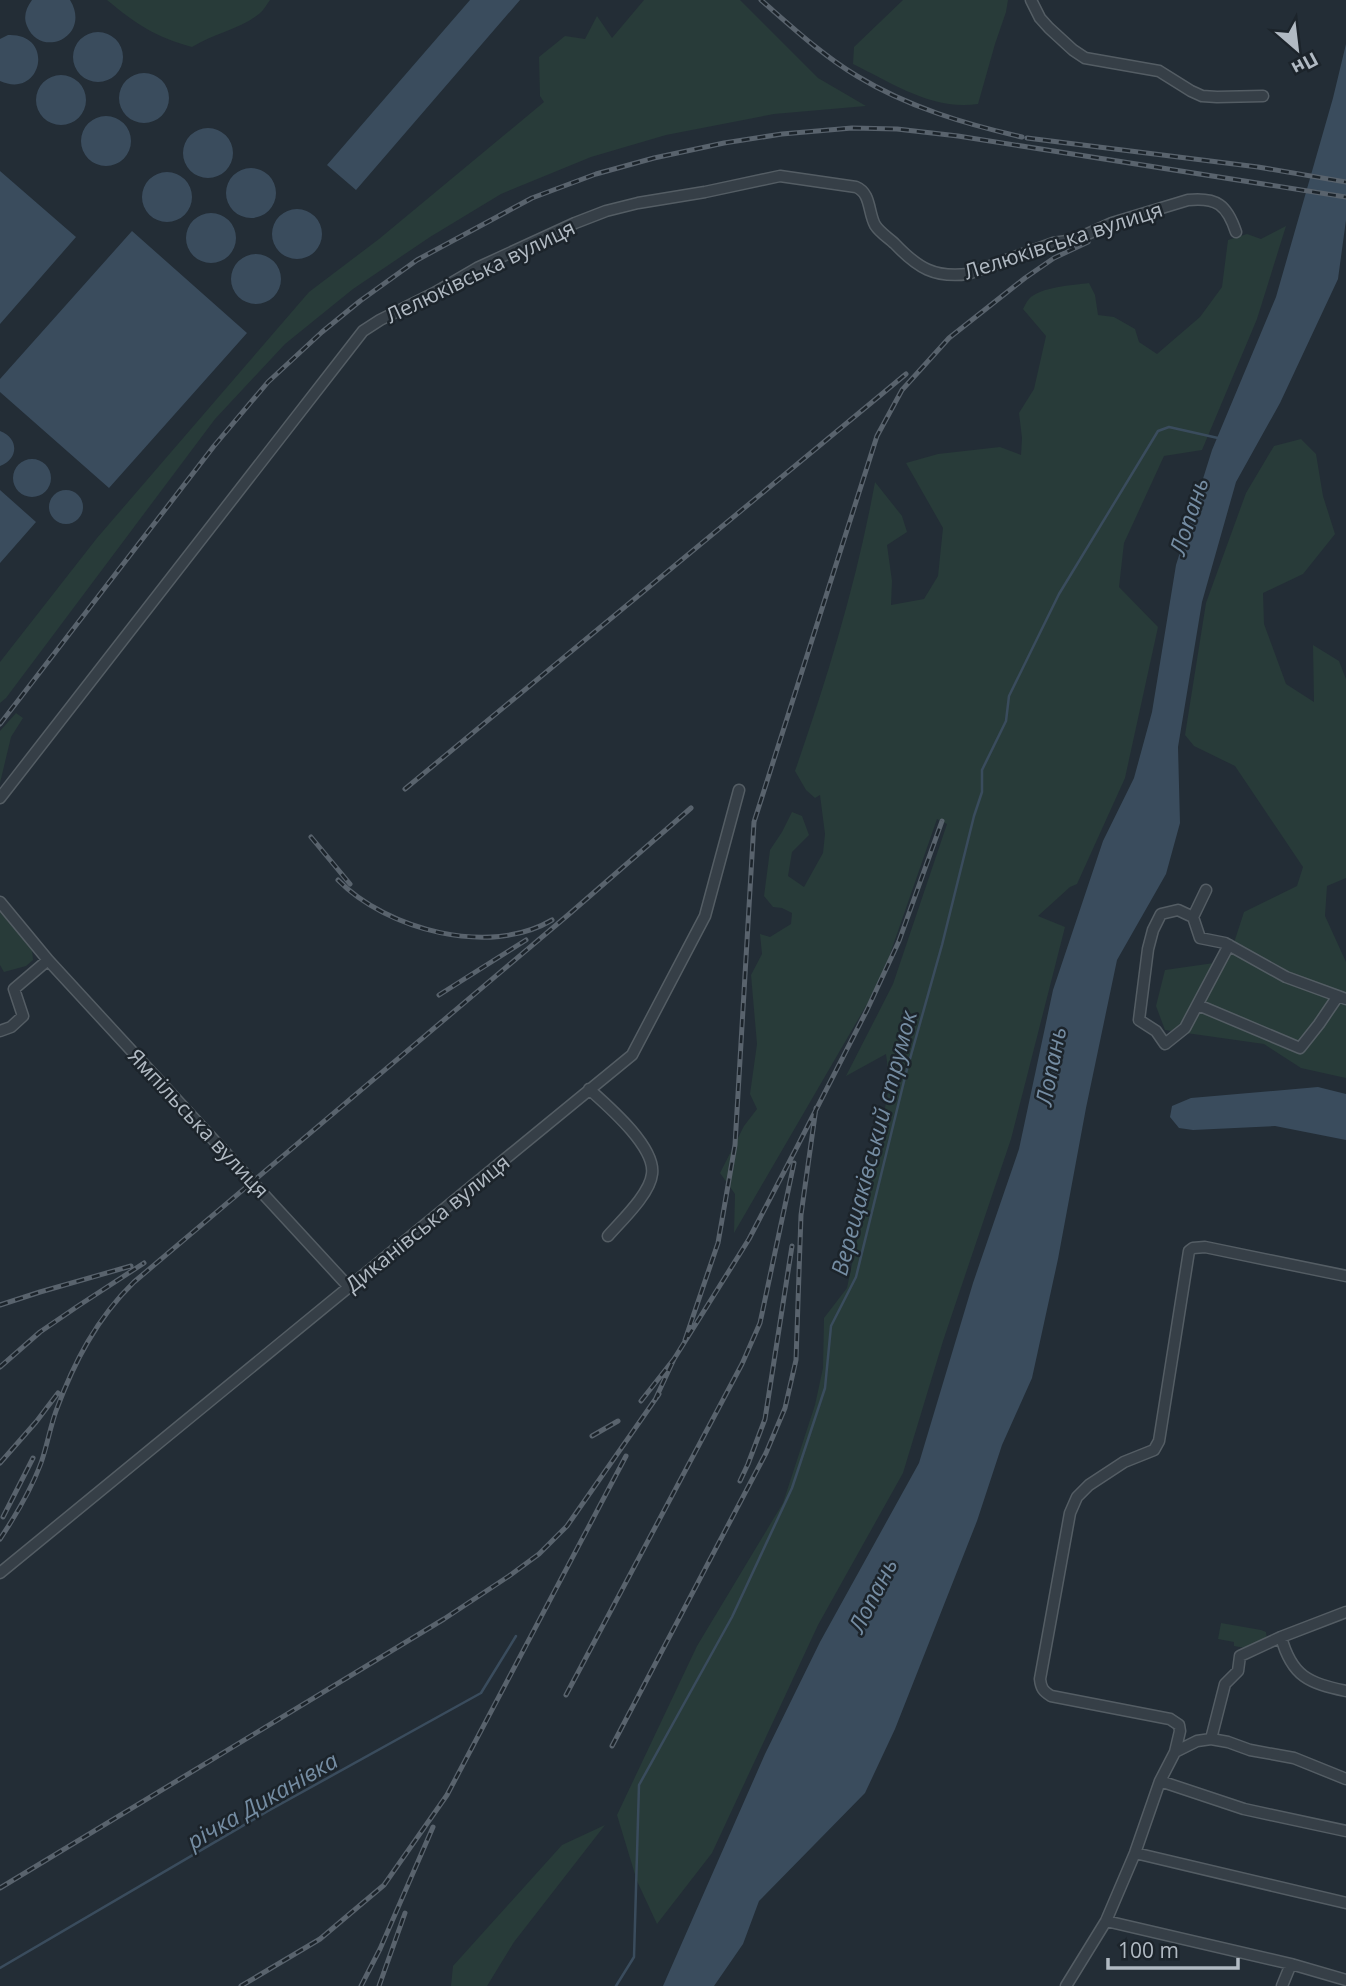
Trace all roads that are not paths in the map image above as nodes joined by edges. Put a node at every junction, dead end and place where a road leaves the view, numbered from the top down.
1 (1031, 0) edge
2 (1263, 96) dead end
3 (1236, 232) dead end
4 (739, 790) dead end
5 (0, 798) edge
6 (1206, 890) dead end
7 (0, 902) edge
8 (1194, 916) junction
9 (1230, 945) junction
10 (48, 960) junction
11 (1342, 997) edge
12 (1199, 1005) junction
13 (0, 1031) edge
14 (589, 1089) junction
15 (608, 1236) dead end
16 (1346, 1276) edge
17 (349, 1287) junction
18 (0, 1573) edge
19 (1346, 1612) edge
20 (1281, 1637) junction
21 (1346, 1691) edge
22 (1211, 1739) junction
23 (1175, 1752) junction
24 (1346, 1779) edge
25 (1160, 1781) junction
26 (1346, 1830) edge
27 (1135, 1853) junction
28 (1346, 1903) edge
29 (1106, 1921) junction
30 (1291, 1964) junction
31 (1346, 1980) edge
32 (1071, 1985) edge
33 (1282, 1986) edge

1 - 2 street
3 - 5 street, Лелюківська вулиця
4 - 14 street, Диканівська вулиця
6 - 8 street
7 - 10 street, Ямпільська вулиця
8 - 9 street
8 - 12 street
9 - 11 street
9 - 12 street
10 - 13 street
10 - 17 street, Ямпільська вулиця
11 - 12 street
14 - 15 street
14 - 17 street, Диканівська вулиця
16 - 23 street
17 - 18 street, Диканівська вулиця
19 - 20 street
20 - 21 street
20 - 22 street
22 - 23 street
22 - 24 street
23 - 25 street
25 - 26 street
25 - 27 street
27 - 28 street
27 - 29 street
29 - 30 street
29 - 32 street
30 - 31 street
30 - 33 street

